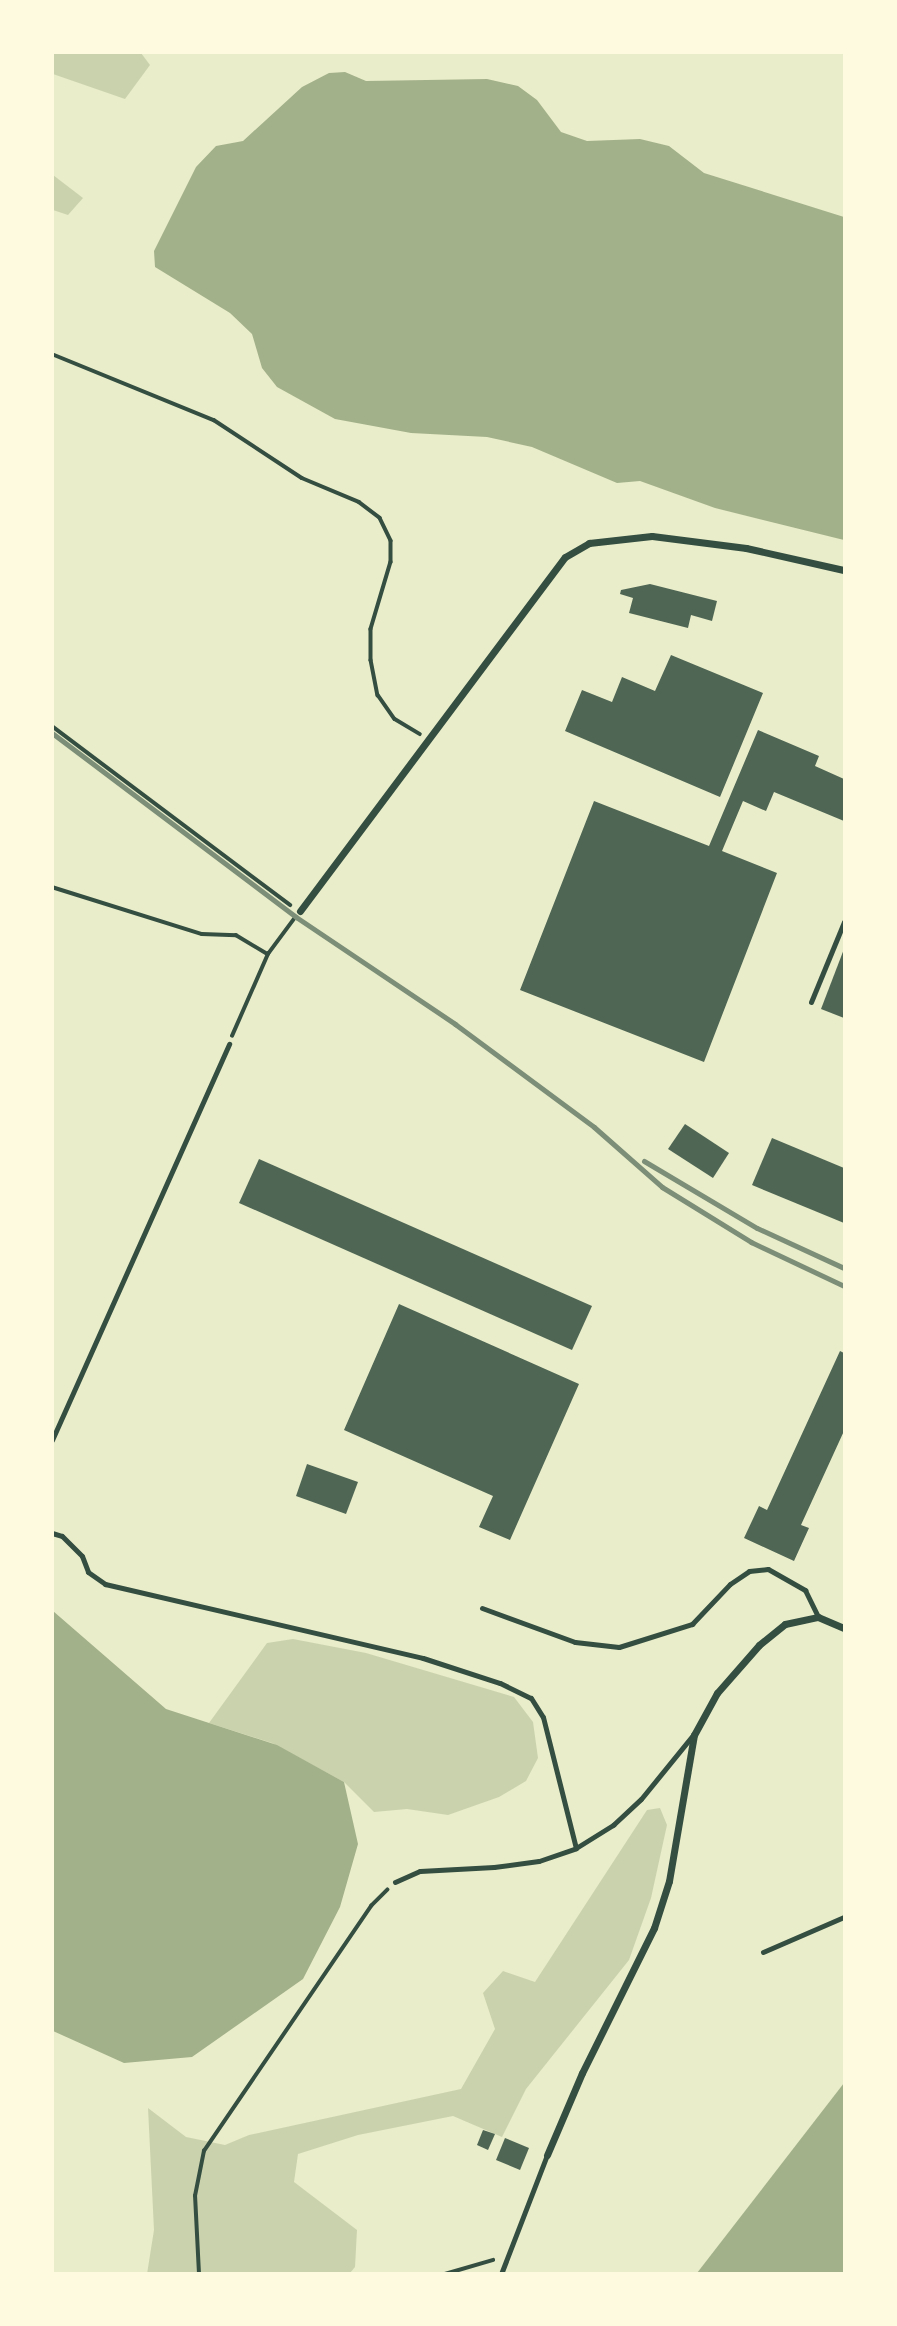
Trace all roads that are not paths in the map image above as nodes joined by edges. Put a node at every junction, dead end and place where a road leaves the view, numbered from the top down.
1 (845, 570) edge
2 (300, 911) road end
3 (845, 922) edge
4 (811, 1002) dead end
5 (229, 1044) road end
6 (52, 1440) edge
7 (52, 1533) edge
8 (482, 1608) dead end
9 (818, 1617) junction
10 (845, 1628) edge
11 (694, 1735) junction
12 (576, 1848) junction
13 (395, 1882) road end
14 (845, 1917) edge
15 (763, 1952) dead end
16 (547, 2155) joint
17 (501, 2273) edge

1 - 2 street
3 - 4 lane
5 - 6 lane
7 - 12 lane
8 - 9 lane
9 - 10 street
9 - 11 street
11 - 12 lane
11 - 16 street
12 - 13 lane
14 - 15 lane
16 - 17 lane

